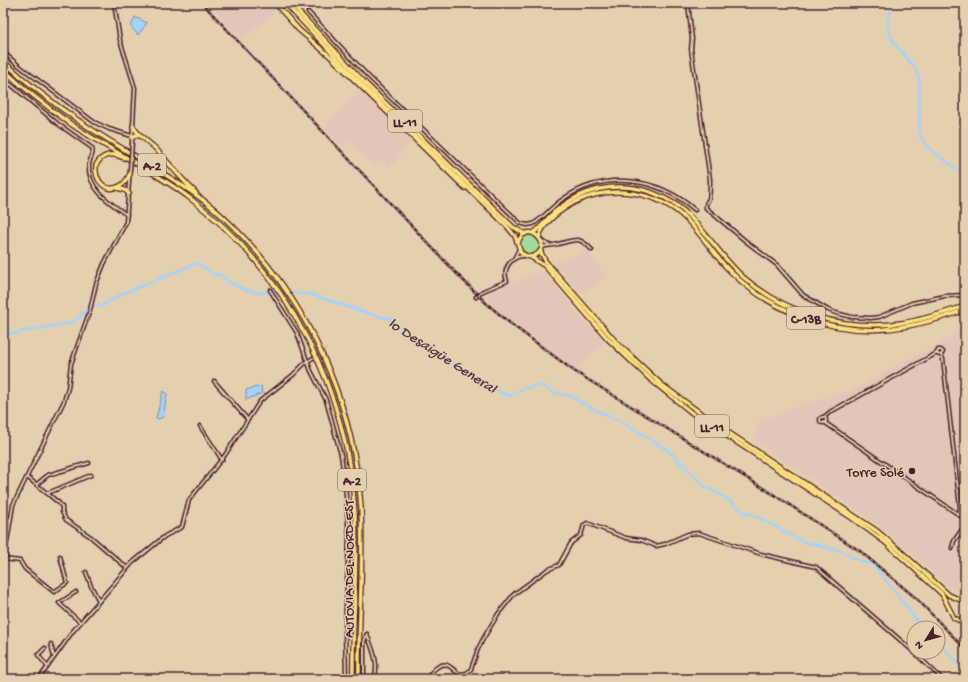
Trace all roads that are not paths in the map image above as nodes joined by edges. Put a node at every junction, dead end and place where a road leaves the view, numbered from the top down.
1 (114, 3) edge
2 (275, 3) edge
3 (285, 3) edge
4 (290, 3) edge
5 (688, 3) edge
6 (308, 12) dead end
7 (3, 52) edge
8 (3, 61) edge
9 (3, 69) edge
10 (3, 78) edge
11 (133, 126) junction
12 (141, 136) junction
13 (132, 137) junction
14 (130, 172) junction
15 (116, 188) junction
16 (129, 194) junction
17 (192, 199) junction
18 (205, 202) junction
19 (695, 210) dead end
20 (127, 215) junction
21 (497, 216) junction
22 (533, 233) junction
23 (525, 234) junction
24 (540, 237) junction
25 (542, 242) junction
26 (518, 243) junction
27 (549, 245) junction
28 (519, 249) junction
29 (541, 250) junction
30 (592, 250) dead end
31 (527, 256) junction
32 (531, 257) junction
33 (514, 260) junction
34 (270, 290) dead end
35 (965, 295) edge
36 (476, 298) dead end
37 (965, 306) edge
38 (965, 310) edge
39 (937, 353) junction
40 (941, 355) junction
41 (313, 358) tunnel mouth
42 (307, 362) junction
43 (214, 381) dead end
44 (824, 417) junction
45 (248, 420) junction
46 (824, 422) junction
47 (200, 426) dead end
48 (222, 460) junction
49 (89, 463) dead end
50 (91, 475) dead end
51 (27, 477) junction
52 (37, 484) junction
53 (48, 493) junction
54 (3, 512) edge
55 (959, 515) junction
56 (965, 519) edge
57 (10, 521) junction
58 (965, 525) edge
59 (3, 531) edge
60 (9, 531) junction
61 (952, 548) dead end
62 (60, 556) dead end
63 (4, 560) edge
64 (3, 566) edge
65 (127, 568) junction
66 (86, 572) dead end
67 (76, 592) dead end
68 (965, 592) edge
69 (958, 599) junction
70 (99, 601) junction
71 (965, 602) edge
72 (949, 608) junction
73 (80, 622) junction
74 (964, 622) edge
75 (51, 644) dead end
76 (906, 645) edge
77 (45, 648) dead end
78 (54, 657) junction
79 (922, 660) edge
80 (48, 666) junction
81 (39, 679) edge
82 (346, 679) edge
83 (353, 679) edge
84 (359, 679) edge
85 (364, 679) edge
86 (374, 679) edge
87 (427, 679) edge
88 (942, 679) edge

1 - 11 street
2 - 21 highway
3 - 21 highway, LL-11
4 - 23 highway, LL-11
5 - 35 street
6 - 19 street
7 - 13 street
8 - 18 highway, AUTOVIA DEL NORD-EST / A-2
9 - 17 highway, AUTOVIA DEL NORD-EST / A-2
10 - 20 street
11 - 12 highway, A-2
11 - 13 street
12 - 13 highway, A-2
12 - 18 highway, A-2
13 - 14 street, bridge
14 - 15 highway, A-2
14 - 16 street
15 - 16 highway, A-2
15 - 17 highway, A-2
16 - 20 street
17 - 83 highway, AUTOVIA DEL NORD-EST / A-2
18 - 84 highway, AUTOVIA DEL NORD-EST / A-2
20 - 51 street
21 - 26 highway, LL-11
22 - 23 highway
22 - 24 highway
22 - 37 highway, C-13B
23 - 26 highway
24 - 25 highway
24 - 38 highway, C-13B
25 - 27 street
25 - 29 highway
26 - 28 highway, LL-11
27 - 29 street
27 - 30 street
28 - 31 highway, LL-11
28 - 33 street
29 - 32 highway
29 - 69 highway, LL-11
31 - 32 highway, LL-11
31 - 33 street
32 - 72 highway, LL-11
33 - 36 street
34 - 42 street
39 - 40 street
39 - 40 street
39 - 44 street
40 - 55 street
41 - 42 street
42 - 45 street
42 - 82 street
43 - 45 street
44 - 46 street
44 - 46 street
45 - 48 street
46 - 55 street
47 - 48 street
48 - 65 street
49 - 52 street
50 - 53 street
51 - 52 street
51 - 57 street
52 - 53 street
53 - 65 street
54 - 57 street
55 - 56 street
57 - 60 street
58 - 61 street
59 - 60 street
60 - 63 street
62 - 63 street
63 - 64 street
65 - 70 street
66 - 70 street
67 - 73 street
68 - 69 highway
69 - 71 highway, LL-11
69 - 72 highway
70 - 73 street
72 - 74 highway, LL-11
73 - 78 street
75 - 78 street
76 - 87 street
77 - 80 street
78 - 80 street
79 - 88 street
80 - 81 street
85 - 86 street

